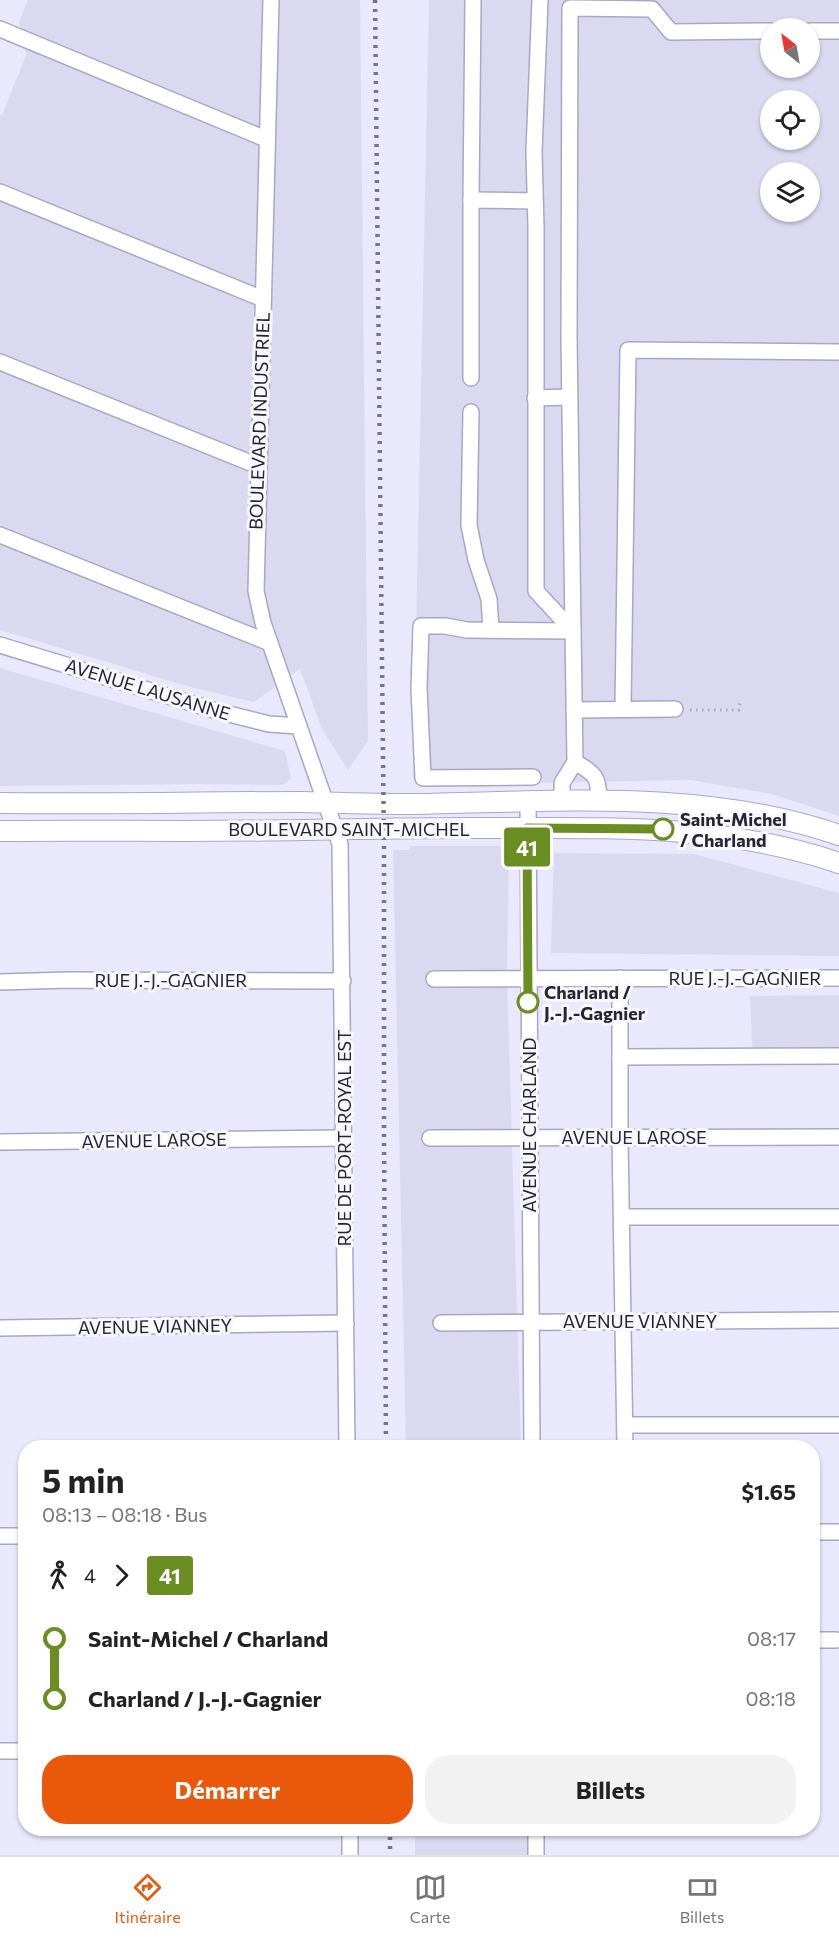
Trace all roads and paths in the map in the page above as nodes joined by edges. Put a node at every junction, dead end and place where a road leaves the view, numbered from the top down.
1 (270, 0) edge
2 (473, 0) edge
3 (540, 0) edge
4 (0, 29) edge
5 (760, 31) edge
6 (820, 31) edge
7 (839, 31) edge
8 (266, 139) junction
9 (0, 192) edge
10 (471, 200) junction
11 (535, 201) junction
12 (263, 299) junction
13 (839, 352) edge
14 (0, 362) edge
15 (471, 378) dead end
16 (569, 397) junction
17 (535, 398) junction
18 (471, 412) dead end
19 (258, 466) junction
20 (0, 535) edge
21 (491, 630) junction
22 (573, 631) junction
23 (270, 643) junction
24 (0, 645) edge
25 (740, 700) dead end
26 (675, 709) dead end
27 (574, 710) junction
28 (623, 710) junction
29 (692, 710) dead end
30 (298, 726) junction
31 (575, 762) junction
32 (533, 777) dead end
33 (453, 779) junction
34 (562, 801) junction
35 (599, 801) junction
36 (528, 802) junction
37 (0, 803) edge
38 (326, 803) junction
39 (454, 803) junction
40 (527, 828) junction
41 (335, 829) junction
42 (0, 831) edge
43 (839, 835) edge
44 (839, 863) edge
45 (620, 978) junction
46 (839, 978) edge
47 (434, 979) dead end
48 (528, 979) junction
49 (343, 981) junction
50 (0, 982) edge
51 (839, 1056) edge
52 (620, 1057) junction
53 (620, 1137) junction
54 (839, 1137) edge
55 (345, 1138) junction
56 (430, 1138) dead end
57 (530, 1138) junction
58 (0, 1142) edge
59 (839, 1216) edge
60 (622, 1217) junction
61 (839, 1320) edge
62 (530, 1322) junction
63 (624, 1322) junction
64 (346, 1323) junction
65 (441, 1323) dead end
66 (0, 1328) edge
67 (625, 1425) junction
68 (839, 1425) edge
69 (347, 1440) edge
70 (532, 1440) edge
71 (625, 1440) edge
72 (820, 1532) edge
73 (839, 1532) edge
74 (0, 1536) edge
75 (18, 1536) edge
76 (820, 1640) edge
77 (836, 1640) dead end
78 (0, 1751) edge
79 (18, 1751) edge
80 (350, 1836) edge
81 (536, 1836) edge
82 (350, 1855) edge
83 (536, 1855) edge

1 - 8 street, BOULEVARD INDUSTRIEL
2 - 10 street
3 - 11 street
4 - 8 street
5 - 16 street
6 - 7 street
8 - 12 street, BOULEVARD INDUSTRIEL
9 - 12 street
10 - 11 street
10 - 15 street
11 - 17 street
12 - 19 street, BOULEVARD INDUSTRIEL
13 - 28 street
14 - 19 street
16 - 17 street
16 - 22 street
17 - 22 street
18 - 21 street
19 - 23 street, BOULEVARD INDUSTRIEL
20 - 23 street
21 - 22 street
21 - 33 street
22 - 27 street
23 - 30 street, BOULEVARD INDUSTRIEL
24 - 30 street, AVENUE LAUSANNE
25 - 29 path
26 - 28 street
27 - 28 street
27 - 31 street
30 - 38 street, BOULEVARD INDUSTRIEL
31 - 34 street
31 - 35 street
32 - 33 street
33 - 39 street
34 - 35 main road, BOULEVARD SAINT-MICHEL
34 - 36 main road, BOULEVARD SAINT-MICHEL
35 - 43 main road, BOULEVARD SAINT-MICHEL
36 - 39 main road, BOULEVARD SAINT-MICHEL
36 - 40 street, AVENUE CHARLAND
37 - 38 main road, BOULEVARD SAINT-MICHEL
38 - 39 main road, BOULEVARD SAINT-MICHEL
38 - 41 street, BOULEVARD INDUSTRIEL
40 - 41 main road, BOULEVARD SAINT-MICHEL
40 - 44 main road, BOULEVARD SAINT-MICHEL
40 - 48 street, AVENUE CHARLAND
41 - 42 main road, BOULEVARD SAINT-MICHEL
41 - 49 street, RUE DE PORT-ROYAL EST
45 - 46 street, RUE J.-J.-GAGNIER
45 - 48 street, RUE J.-J.-GAGNIER
45 - 52 street
47 - 48 street, RUE J.-J.-GAGNIER
48 - 57 street, AVENUE CHARLAND
49 - 50 street, RUE J.-J.-GAGNIER
49 - 55 street, RUE DE PORT-ROYAL EST
51 - 52 street
52 - 53 street
53 - 54 street, AVENUE LAROSE
53 - 57 street, AVENUE LAROSE
53 - 60 street
55 - 58 street, AVENUE LAROSE
55 - 64 street, RUE DE PORT-ROYAL EST
56 - 57 street, AVENUE LAROSE
57 - 62 street, AVENUE CHARLAND
59 - 60 street
60 - 63 street
61 - 63 street, AVENUE VIANNEY
62 - 63 street, AVENUE VIANNEY
62 - 65 street, AVENUE VIANNEY
62 - 70 street, AVENUE CHARLAND
63 - 67 street
64 - 66 street, AVENUE VIANNEY
64 - 69 street, RUE DE PORT-ROYAL EST
67 - 68 street
67 - 71 street
72 - 73 street
74 - 75 street
76 - 77 street
78 - 79 street
80 - 82 street
81 - 83 street

